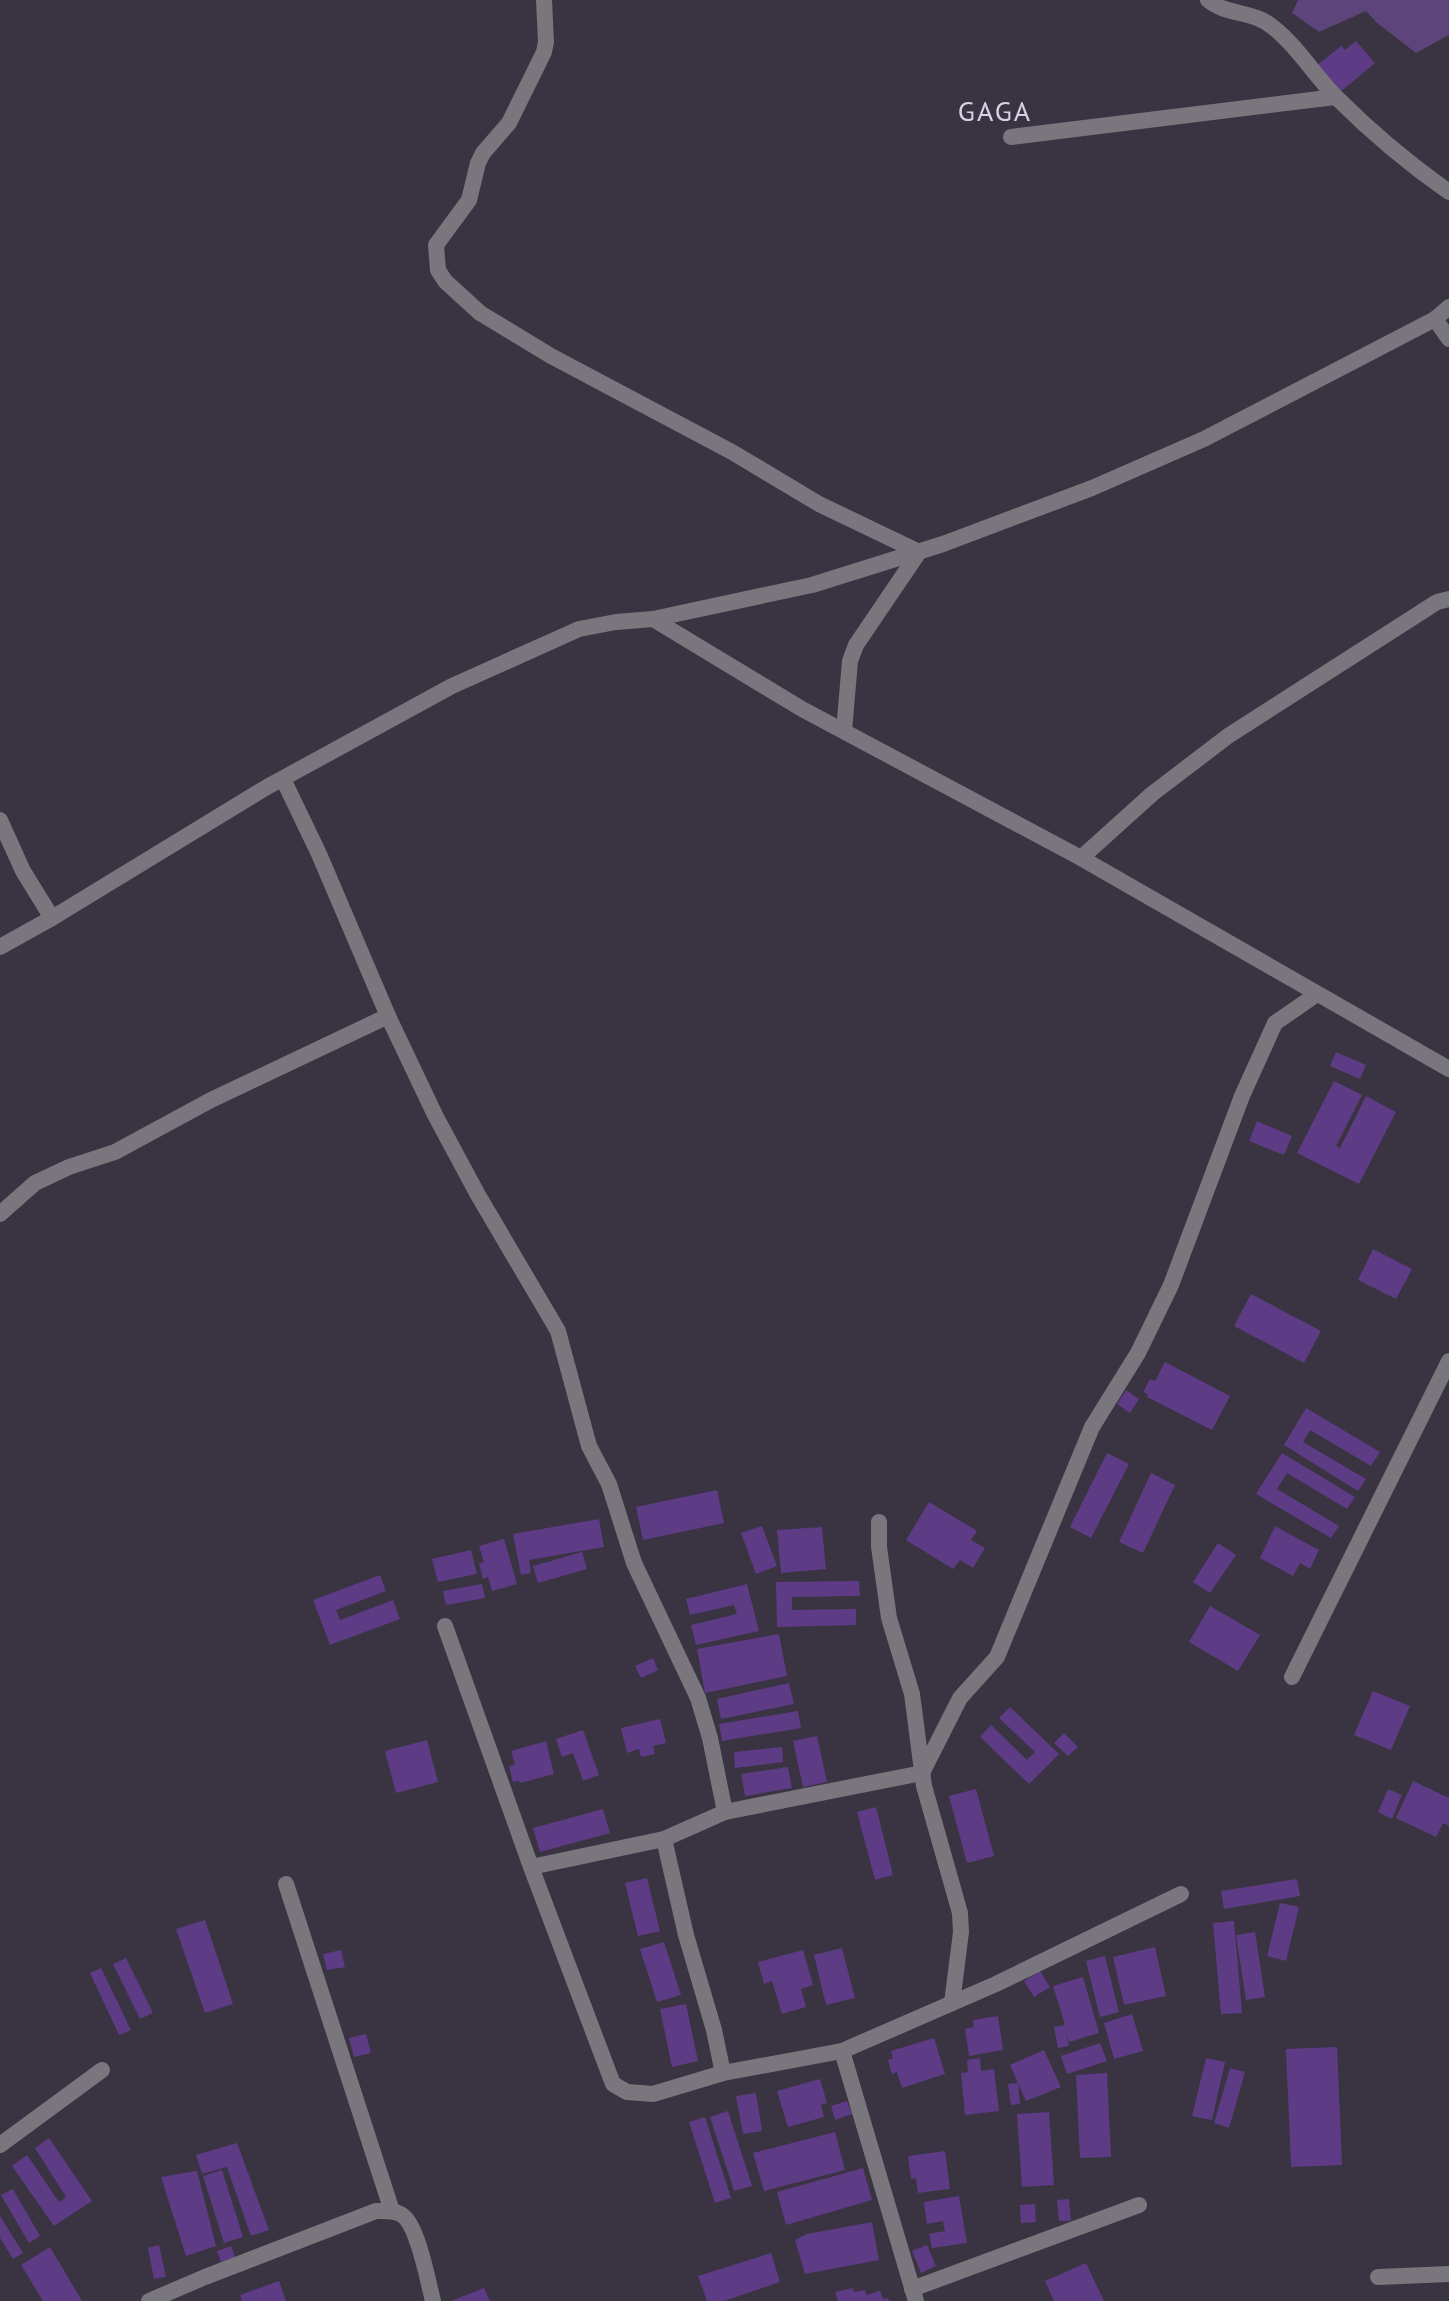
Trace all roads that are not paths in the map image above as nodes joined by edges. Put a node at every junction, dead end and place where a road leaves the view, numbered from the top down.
1 (544, 0) edge
2 (1208, 0) edge
3 (1335, 97) junction
4 (1011, 137) dead end
5 (1449, 192) edge
6 (1449, 307) edge
7 (1435, 319) junction
8 (1449, 339) edge
9 (919, 552) junction
10 (1449, 599) edge
11 (653, 619) junction
12 (844, 731) junction
13 (283, 779) junction
14 (0, 820) edge
15 (1081, 858) junction
16 (52, 918) junction
17 (0, 947) edge
18 (1317, 994) junction
19 (388, 1016) junction
20 (1449, 1069) edge
21 (0, 1214) edge
22 (1449, 1361) edge
23 (879, 1522) dead end
24 (445, 1626) dead end
25 (1292, 1677) dead end
26 (922, 1773) junction
27 (725, 1812) junction
28 (664, 1839) junction
29 (531, 1867) junction
30 (286, 1884) dead end
31 (1181, 1894) dead end
32 (952, 2003) junction
33 (842, 2051) junction
34 (102, 2070) dead end
35 (723, 2073) junction
36 (0, 2145) edge
37 (1139, 2205) dead end
38 (392, 2211) junction
39 (1449, 2274) edge
40 (1378, 2277) dead end
41 (914, 2295) edge
42 (149, 2301) edge
43 (433, 2301) edge

1 - 9 street
2 - 3 street
3 - 4 street
3 - 5 street
6 - 7 street
7 - 8 street
7 - 9 street
9 - 11 street
9 - 12 street
10 - 15 street
11 - 12 street
11 - 13 street
12 - 15 street
13 - 16 street
13 - 19 street
14 - 16 street
15 - 18 street
16 - 17 street
18 - 20 street
18 - 26 street
19 - 21 street
19 - 27 street
22 - 25 street
23 - 26 street
24 - 29 street
26 - 27 street
26 - 32 street
27 - 28 street
28 - 29 street
28 - 35 street
29 - 35 street
30 - 38 street
31 - 32 street
32 - 33 street
33 - 35 street
33 - 41 street
34 - 36 street
37 - 41 street
38 - 42 street
38 - 43 street
39 - 40 street

